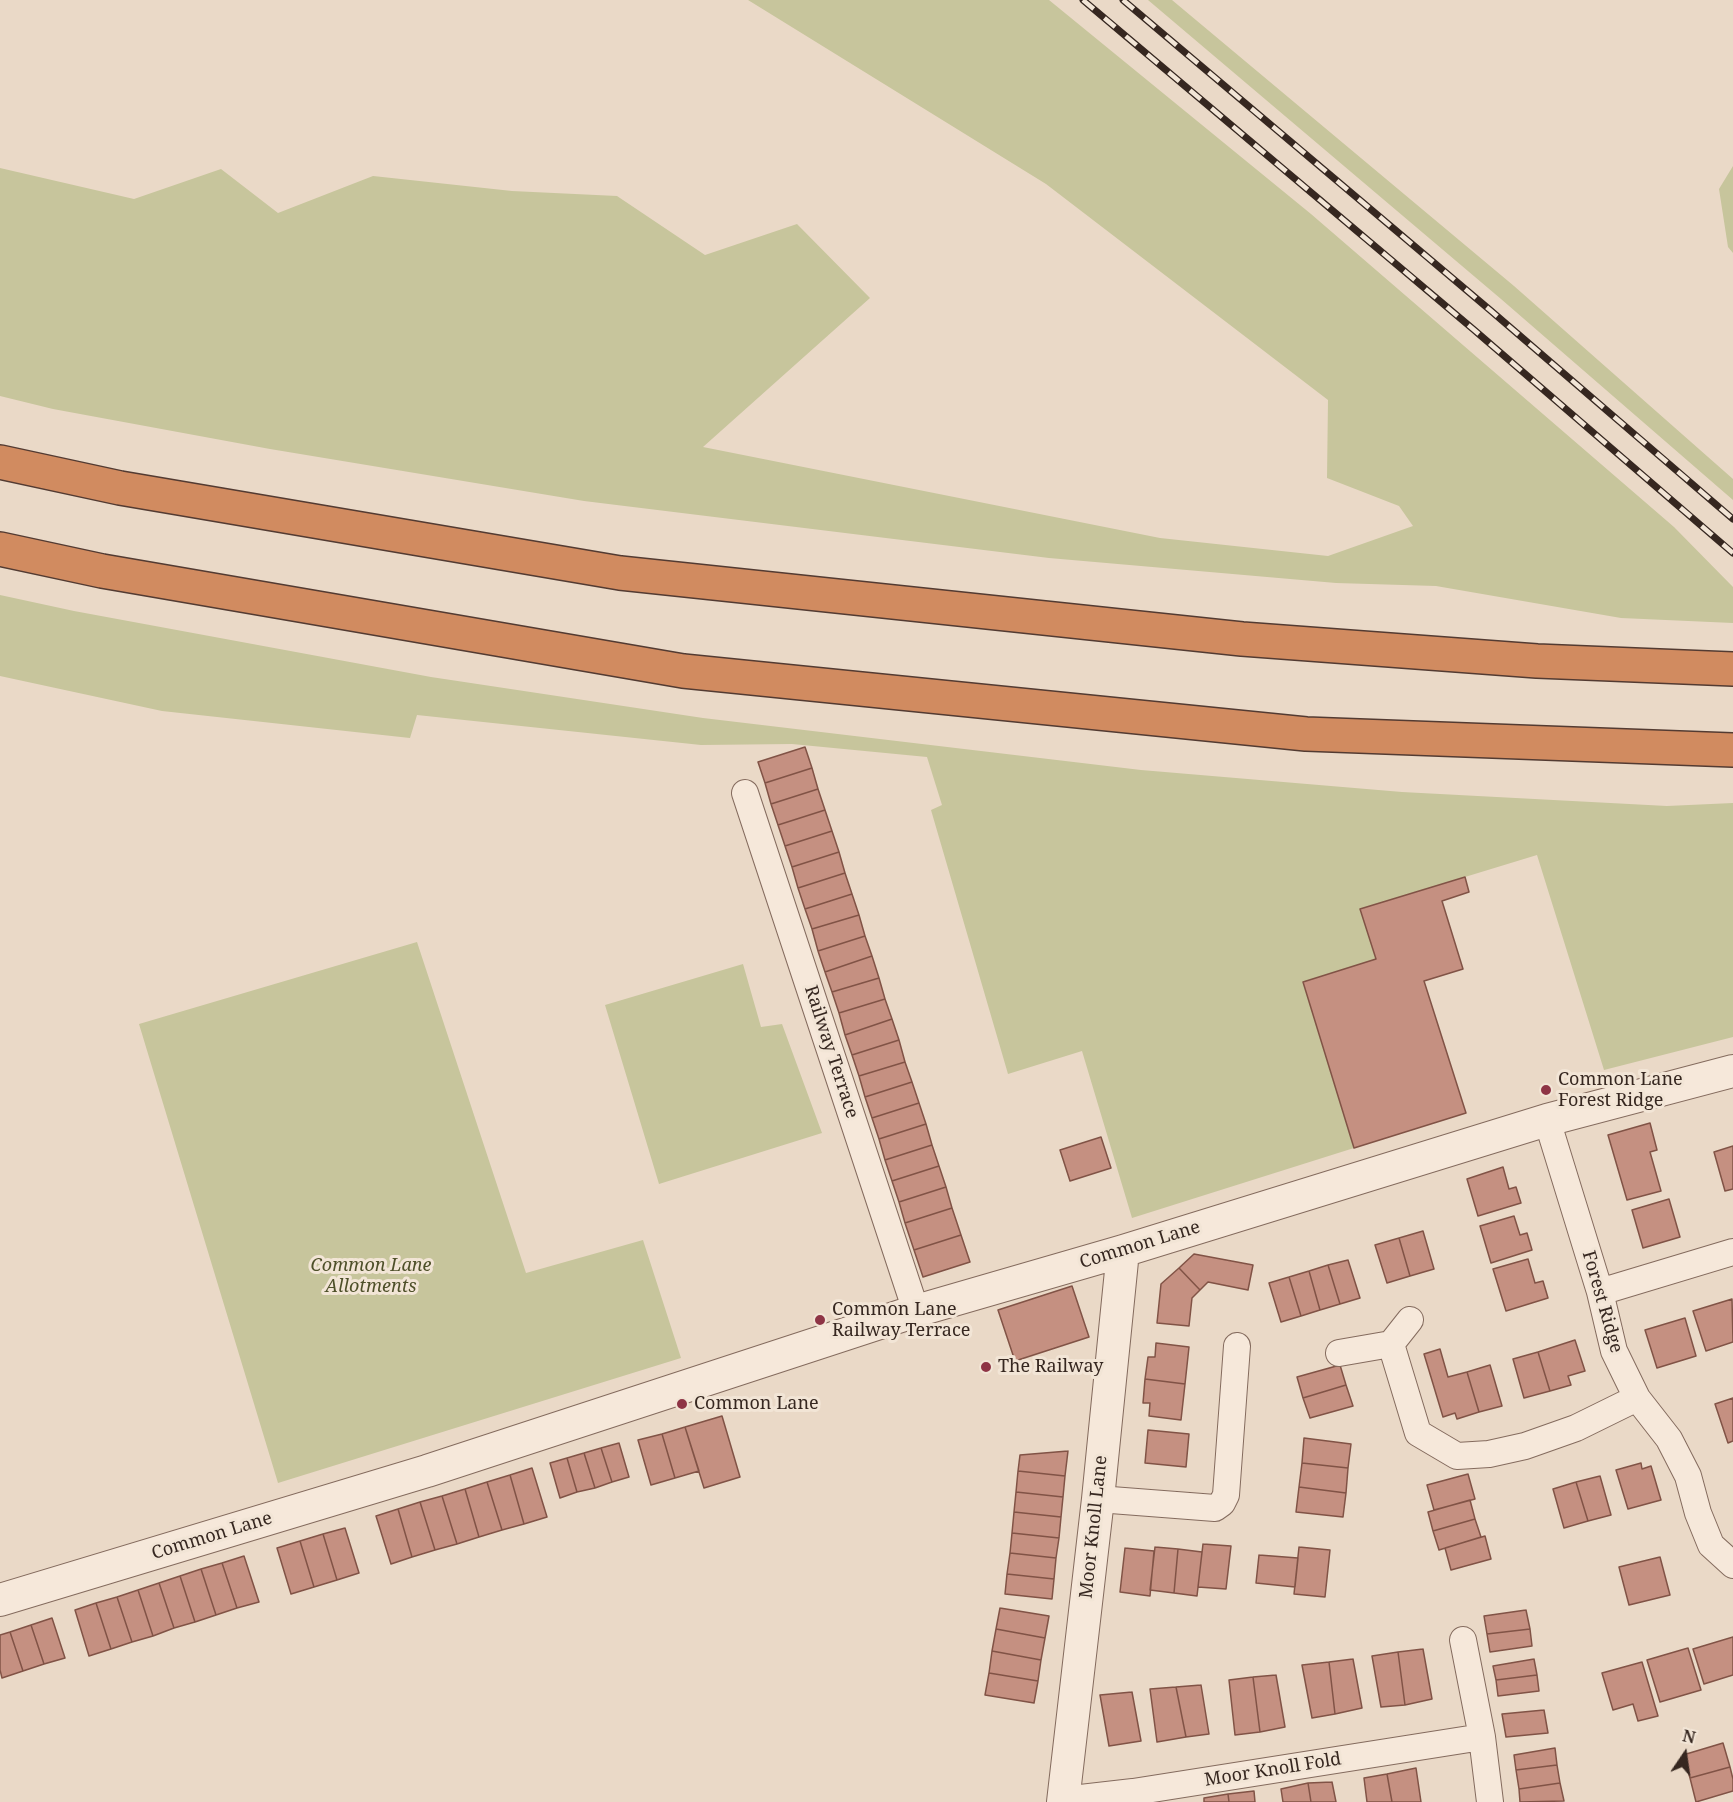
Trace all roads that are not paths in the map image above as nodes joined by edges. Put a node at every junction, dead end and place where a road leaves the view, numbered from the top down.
1 (0, 462) edge
2 (0, 549) edge
3 (1733, 669) edge
4 (1733, 750) edge
5 (746, 793) dead end
6 (1733, 1071) edge
7 (1547, 1120) junction
8 (1123, 1251) junction
9 (1733, 1252) edge
10 (1600, 1292) junction
11 (916, 1311) junction
12 (1410, 1320) dead end
13 (1391, 1344) junction
14 (1237, 1346) dead end
15 (1339, 1353) dead end
16 (1637, 1398) junction
17 (1098, 1499) junction
18 (1733, 1565) edge
19 (0, 1600) edge
20 (1463, 1640) dead end
21 (1482, 1737) junction
22 (1063, 1801) edge
23 (1490, 1802) edge

1 - 3 highway
2 - 4 highway
5 - 11 street, Railway Terrace
6 - 7 street, Common Lane
7 - 8 street, Common Lane
7 - 10 street, Forest Ridge
8 - 11 street, Common Lane
8 - 17 street, Moor Knoll Lane
9 - 10 street
10 - 16 street, Forest Ridge
11 - 19 street, Common Lane
12 - 13 street
13 - 15 street
13 - 16 street
14 - 17 street
16 - 18 street, Forest Ridge
17 - 22 street, Moor Knoll Lane
20 - 21 street
21 - 22 street, Moor Knoll Fold
21 - 23 street

